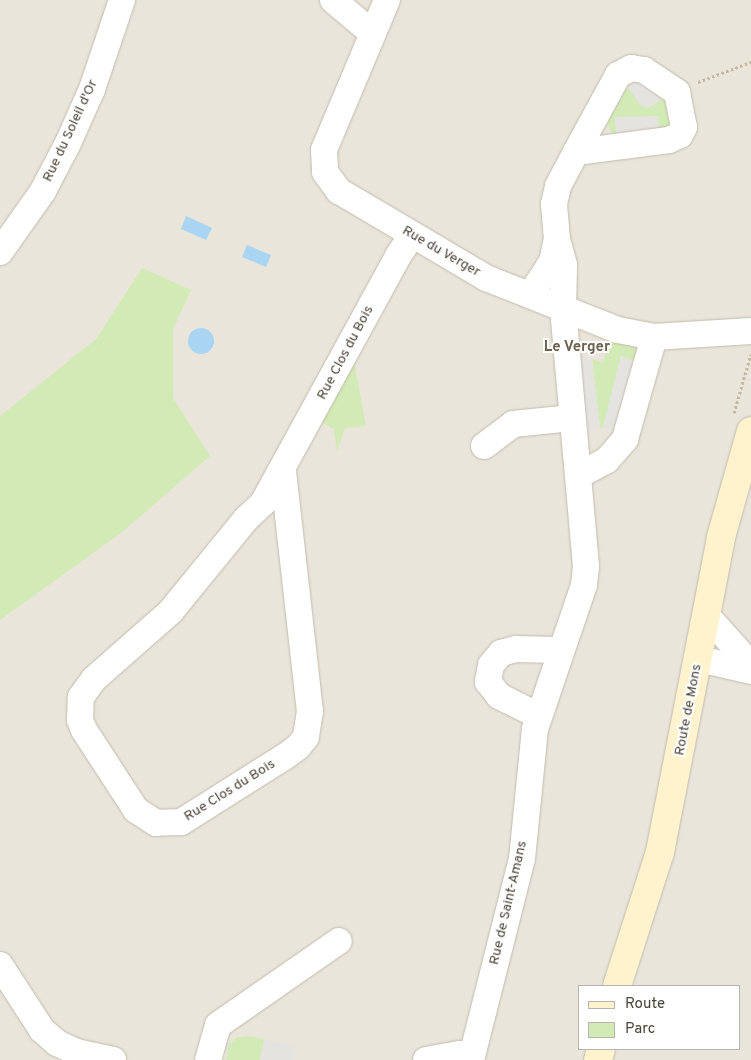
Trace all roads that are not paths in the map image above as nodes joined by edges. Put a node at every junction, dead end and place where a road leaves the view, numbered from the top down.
1 (122, 0) edge
2 (333, 0) edge
3 (383, 1) edge
4 (372, 32) junction
5 (576, 152) junction
6 (411, 237) junction
7 (557, 239) junction
8 (0, 252) edge
9 (531, 294) junction
10 (563, 310) junction
11 (751, 331) edge
12 (654, 337) junction
13 (572, 418) junction
14 (751, 431) edge
15 (484, 446) dead end
16 (283, 471) junction
17 (579, 475) junction
18 (706, 615) junction
19 (559, 650) junction
20 (700, 660) junction
21 (751, 665) edge
22 (751, 671) edge
23 (539, 716) junction
24 (339, 941) dead end
25 (0, 965) edge
26 (618, 985) edge
27 (471, 1059) edge
28 (113, 1060) edge
29 (208, 1060) edge
30 (426, 1060) edge

1 - 8 street, Rue du Soleil d'Or
2 - 4 street
3 - 4 street, Rue du Verger
4 - 6 street, Rue du Verger
5 - 5 street
5 - 7 street
6 - 9 street, Rue du Verger
6 - 16 street, Rue Clos du Bois
7 - 9 street
7 - 10 street, Rue de Saint-Amans
9 - 10 street, Rue du Verger
10 - 12 street, Rue du Verger
10 - 13 street, Rue de Saint-Amans
11 - 12 street, Rue du Verger
12 - 17 street
13 - 15 street
13 - 17 street, Rue de Saint-Amans
14 - 18 main road, Route de Mons
16 - 16 street, Rue Clos du Bois
17 - 19 street, Rue de Saint-Amans
18 - 20 main road, Route de Mons
18 - 21 street
19 - 23 street, Rue de Saint-Amans
19 - 23 street
20 - 22 street
20 - 26 main road, Route de Mons
23 - 27 street, Rue de Saint-Amans
24 - 29 street
25 - 28 street
27 - 30 street, Rue de Saint-Amans

